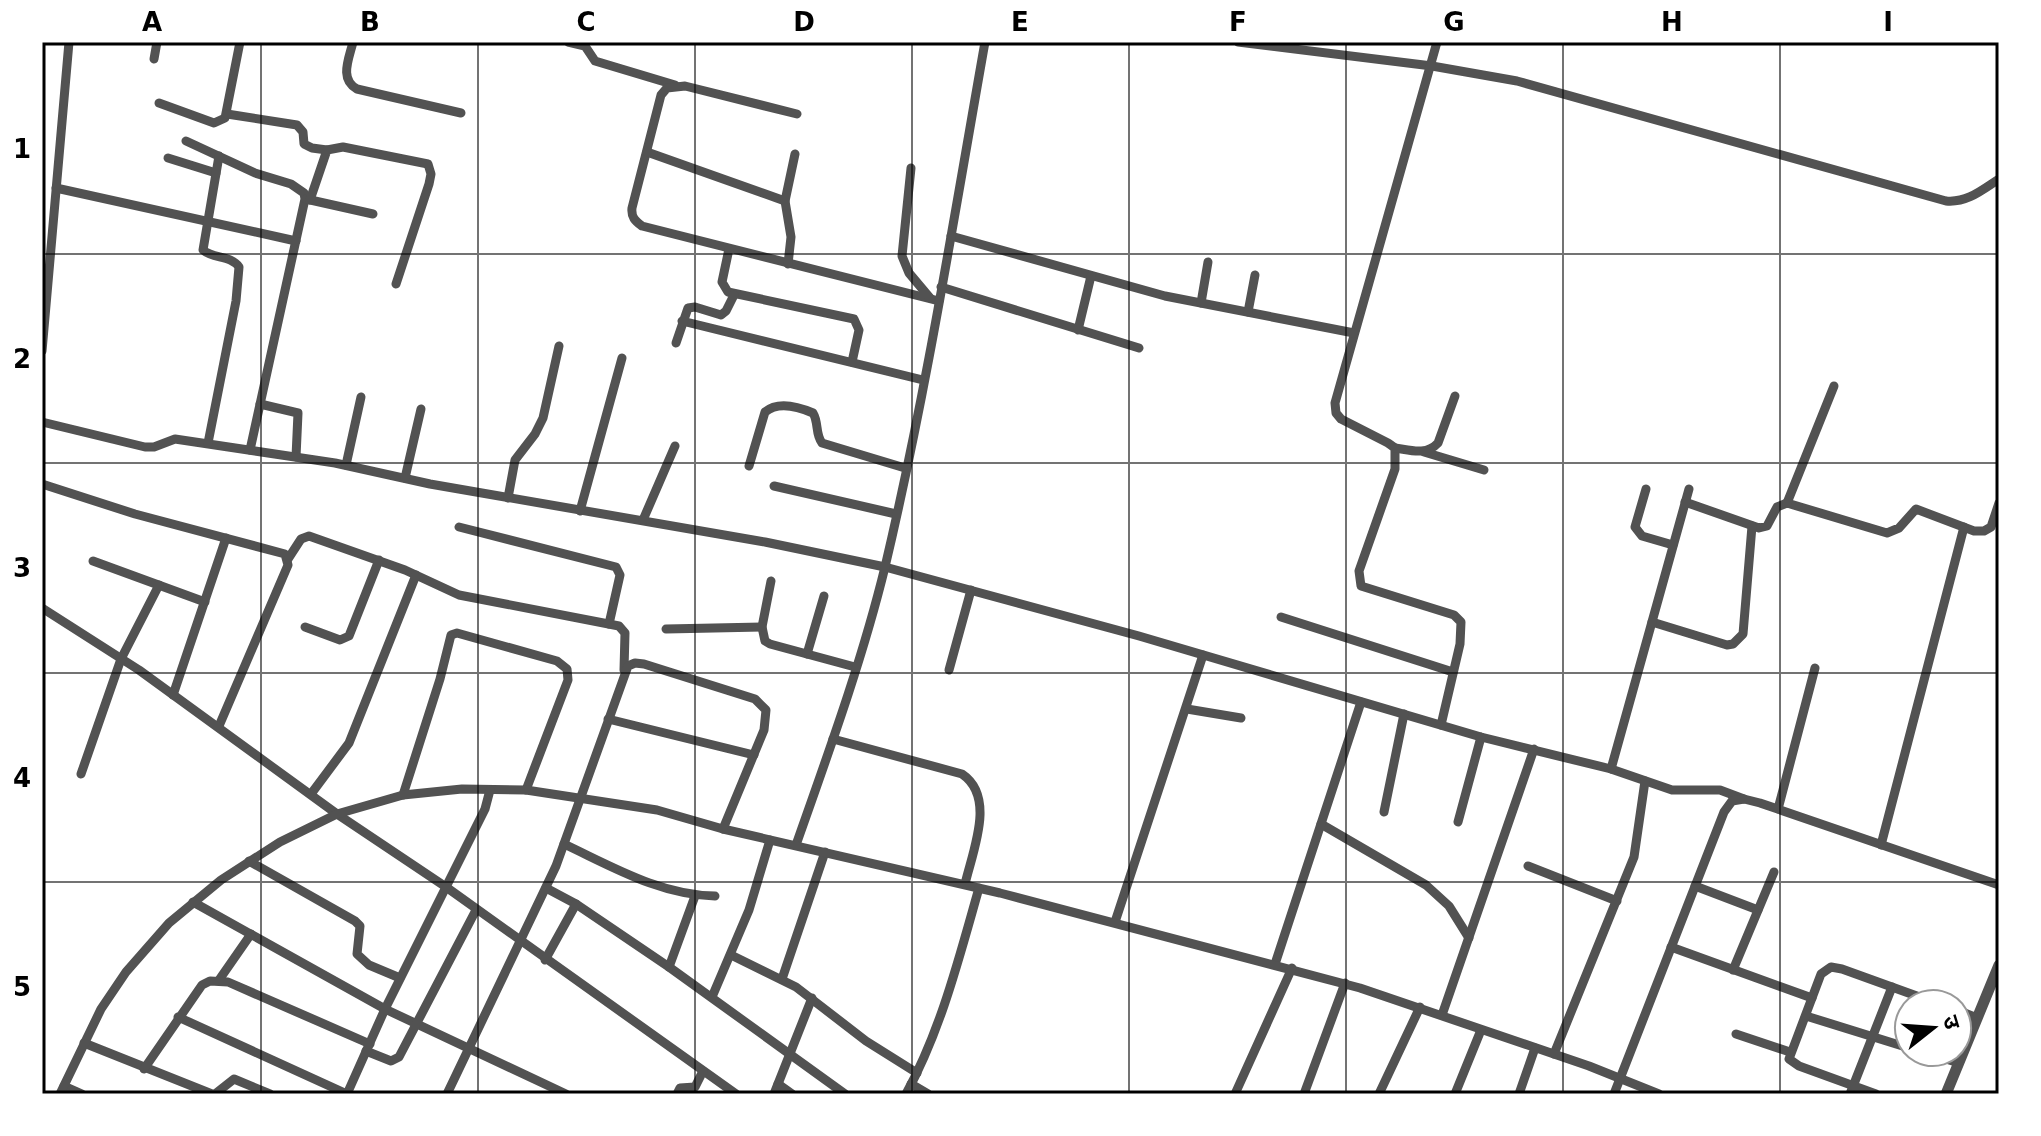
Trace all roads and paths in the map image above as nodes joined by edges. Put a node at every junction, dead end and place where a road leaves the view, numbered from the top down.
1 (69, 42) edge
2 (157, 42) edge
3 (240, 42) edge
4 (353, 42) edge
5 (568, 42) edge
6 (985, 42) edge
7 (1238, 42) edge
8 (1437, 42) edge
9 (154, 59) dead end
10 (1432, 66) junction
11 (677, 85) junction
12 (159, 103) dead end
13 (461, 113) dead end
14 (227, 114) junction
15 (797, 114) dead end
16 (186, 141) dead end
17 (327, 150) junction
18 (647, 152) junction
19 (795, 154) dead end
20 (219, 156) junction
21 (168, 158) dead end
22 (911, 168) dead end
23 (216, 173) junction
24 (1999, 179) edge
25 (56, 188) junction
26 (308, 199) junction
27 (785, 201) junction
28 (373, 214) dead end
29 (206, 223) junction
30 (951, 236) junction
31 (296, 241) junction
32 (729, 249) junction
33 (1208, 262) dead end
34 (788, 264) junction
35 (1255, 275) dead end
36 (1091, 276) junction
37 (396, 284) dead end
38 (941, 287) junction
39 (734, 295) junction
40 (934, 300) junction
41 (1201, 303) junction
42 (1248, 312) junction
43 (682, 321) junction
44 (1078, 330) junction
45 (1354, 333) junction
46 (676, 343) dead end
47 (559, 346) dead end
48 (1139, 348) dead end
49 (42, 351) edge
50 (622, 358) dead end
51 (852, 362) junction
52 (923, 380) junction
53 (1834, 386) dead end
54 (1455, 396) dead end
55 (361, 397) dead end
56 (260, 404) junction
57 (421, 409) dead end
58 (42, 422) edge
59 (208, 443) junction
60 (675, 446) dead end
61 (1395, 448) junction
62 (250, 450) junction
63 (1424, 452) junction
64 (296, 457) junction
65 (346, 465) junction
66 (749, 466) dead end
67 (905, 468) junction
68 (1484, 470) dead end
69 (405, 478) junction
70 (42, 484) edge
71 (774, 486) dead end
72 (1646, 489) dead end
73 (1689, 489) dead end
74 (508, 498) junction
75 (1685, 502) junction
76 (1787, 503) junction
77 (1999, 503) edge
78 (580, 511) junction
79 (896, 514) junction
80 (643, 520) junction
81 (1752, 526) junction
82 (459, 527) dead end
83 (1964, 527) junction
84 (226, 538) junction
85 (1673, 545) junction
86 (288, 559) junction
87 (379, 560) junction
88 (93, 561) dead end
89 (885, 567) junction
90 (416, 575) junction
91 (771, 581) dead end
92 (159, 585) junction
93 (971, 590) junction
94 (824, 596) dead end
95 (205, 602) junction
96 (42, 608) edge
97 (1281, 617) dead end
98 (1652, 622) junction
99 (609, 624) junction
100 (305, 627) dead end
101 (762, 627) junction
102 (666, 629) dead end
103 (807, 654) junction
104 (1203, 655) junction
105 (121, 659) junction
106 (855, 667) junction
107 (1815, 668) dead end
108 (949, 670) dead end
109 (1453, 672) junction
110 (624, 674) junction
111 (173, 695) junction
112 (1361, 702) junction
113 (1187, 709) junction
114 (1404, 714) junction
115 (1241, 718) dead end
116 (608, 719) junction
117 (1441, 725) junction
118 (219, 726) junction
119 (1481, 737) junction
120 (833, 739) junction
121 (1534, 749) junction
122 (754, 755) junction
123 (1611, 769) junction
124 (81, 774) dead end
125 (1645, 781) junction
126 (490, 790) junction
127 (526, 790) junction
128 (311, 794) junction
129 (403, 795) junction
130 (582, 797) junction
131 (1744, 799) junction
132 (1778, 809) junction
133 (1384, 812) dead end
134 (337, 814) junction
135 (1458, 822) dead end
136 (1321, 824) junction
137 (723, 829) junction
138 (770, 840) junction
139 (564, 844) junction
140 (796, 845) junction
141 (1881, 845) junction
142 (825, 852) junction
143 (249, 861) junction
144 (1528, 866) dead end
145 (1774, 872) dead end
146 (965, 884) junction
147 (1999, 885) edge
148 (1695, 886) junction
149 (446, 887) junction
150 (546, 888) junction
151 (979, 888) junction
152 (695, 896) junction
153 (715, 896) dead end
154 (1617, 901) junction
155 (193, 902) junction
156 (576, 904) junction
157 (476, 910) junction
158 (1758, 910) junction
159 (1115, 922) junction
160 (251, 934) junction
161 (1469, 938) junction
162 (520, 941) junction
163 (1671, 947) junction
164 (731, 955) junction
165 (545, 960) junction
166 (1275, 964) junction
167 (1999, 965) edge
168 (669, 967) junction
169 (1292, 968) junction
170 (1733, 970) junction
171 (400, 978) junction
172 (782, 979) junction
173 (219, 980) junction
174 (1345, 983) junction
175 (1892, 987) joint
176 (712, 997) junction
177 (812, 998) junction
178 (1812, 998) junction
179 (1420, 1007) junction
180 (385, 1009) junction
181 (1442, 1015) junction
182 (1806, 1016) junction
183 (1973, 1016) edge
184 (178, 1017) junction
185 (1977, 1018) junction
186 (417, 1024) junction
187 (1973, 1028) edge
188 (1481, 1030) junction
189 (1736, 1034) dead end
190 (1871, 1036) junction
191 (84, 1043) junction
192 (1893, 1043) edge
193 (368, 1048) junction
194 (1535, 1048) junction
195 (468, 1050) junction
196 (1790, 1052) junction
197 (791, 1053) junction
198 (1554, 1054) junction
199 (1957, 1068) edge
200 (144, 1069) junction
201 (703, 1071) junction
202 (917, 1073) junction
203 (1619, 1079) junction
204 (911, 1084) junction
205 (776, 1089) edge
206 (62, 1090) edge
207 (1852, 1090) edge
208 (82, 1094) edge
209 (210, 1094) edge
210 (270, 1094) edge
211 (347, 1094) edge
212 (447, 1094) edge
213 (566, 1094) edge
214 (677, 1094) edge
215 (736, 1094) edge
216 (792, 1094) edge
217 (845, 1094) edge
218 (906, 1094) edge
219 (928, 1094) edge
220 (1235, 1094) edge
221 (1304, 1094) edge
222 (1379, 1094) edge
223 (1455, 1094) edge
224 (1519, 1094) edge
225 (1614, 1094) edge
226 (1659, 1094) edge
227 (1876, 1094) edge
228 (1946, 1094) edge

1 - 25 street
2 - 9 street
3 - 14 street
4 - 13 street
5 - 11 street
6 - 30 street
7 - 10 street
8 - 10 street
10 - 24 street
10 - 45 street
11 - 15 street
11 - 18 street
12 - 14 street
14 - 17 street
16 - 20 street
17 - 26 street
17 - 37 street
18 - 27 street
18 - 32 street
19 - 27 street
20 - 23 street
20 - 26 street
21 - 23 street
22 - 40 street
23 - 29 street
25 - 29 street
25 - 49 street
26 - 28 street
26 - 31 street
27 - 34 street
29 - 31 street
29 - 59 street
30 - 36 street
30 - 38 street
31 - 56 street
32 - 34 street
32 - 39 street
33 - 41 street
34 - 40 street
35 - 42 street
36 - 41 street
36 - 44 street
38 - 40 street
38 - 44 street
39 - 43 street
39 - 51 street
40 - 52 street
41 - 42 street
42 - 45 street
43 - 46 street
43 - 51 street
44 - 48 street
45 - 61 street
47 - 74 street
50 - 78 street
51 - 52 street
52 - 67 street
53 - 76 street
54 - 63 street
55 - 65 street
56 - 62 street
56 - 64 street
57 - 69 street
58 - 59 street
59 - 62 street
60 - 80 street
61 - 63 street
61 - 109 street
62 - 64 street
63 - 68 street
64 - 65 street
65 - 69 street
66 - 67 street
67 - 79 street
69 - 74 street
70 - 84 street
71 - 79 street
72 - 85 street
73 - 75 street
74 - 78 street
75 - 81 street
75 - 85 street
76 - 81 street
76 - 83 street
77 - 83 street
78 - 80 street
79 - 89 street
80 - 89 street
81 - 98 street
82 - 99 street
83 - 141 street
84 - 86 street
84 - 95 street
85 - 98 street
86 - 87 street
86 - 118 street
87 - 90 street
87 - 100 street
88 - 92 street
89 - 93 street
89 - 106 street
90 - 99 street
90 - 128 street
91 - 101 street
92 - 95 street
92 - 105 street
93 - 104 street
93 - 108 street
94 - 103 street
95 - 111 street
96 - 105 street
97 - 109 street
98 - 123 street
99 - 110 street
101 - 102 street
101 - 103 street
103 - 106 street
104 - 112 street
104 - 113 street
105 - 111 street
105 - 124 street
106 - 120 street
107 - 132 street
109 - 117 street
110 - 116 street
110 - 122 street
111 - 118 street
112 - 114 street
112 - 136 street
113 - 115 street
113 - 159 street
114 - 117 street
114 - 133 street
116 - 122 street
116 - 130 street
117 - 119 street
118 - 128 street
119 - 121 street
119 - 135 street
120 - 140 street
120 - 146 street
121 - 123 street
121 - 161 street
122 - 137 street
123 - 125 street
125 - 131 street
125 - 154 street
126 - 127 street
126 - 129 street
126 - 149 street
127 - 129 street
127 - 130 street
128 - 134 street
129 - 134 street
130 - 137 street
130 - 139 street
131 - 132 street
131 - 148 street
132 - 141 street
134 - 143 street
134 - 149 street
136 - 161 street
136 - 166 street
137 - 138 street
138 - 140 street
138 - 164 street
139 - 150 street
139 - 152 street
140 - 142 street
141 - 147 street
142 - 146 street
142 - 172 street
143 - 155 street
143 - 171 street
144 - 154 street
145 - 158 street
146 - 151 street
148 - 158 street
148 - 163 street
149 - 157 street
149 - 171 street
150 - 156 street
150 - 162 street
151 - 159 street
151 - 202 street
152 - 153 street
152 - 168 street
154 - 198 street
155 - 160 street
155 - 191 street
156 - 165 street
156 - 168 street
157 - 162 street
157 - 186 street
158 - 170 street
159 - 166 street
160 - 173 street
160 - 180 street
161 - 181 street
162 - 165 street
162 - 195 street
163 - 170 street
163 - 203 street
164 - 172 street
164 - 176 street
165 - 201 street
166 - 169 street
167 - 185 street
168 - 176 street
169 - 174 street
169 - 220 street
170 - 178 street
171 - 180 street
172 - 177 street
173 - 184 street
173 - 193 street
174 - 179 street
174 - 221 street
175 - 178 street
175 - 190 street
176 - 197 street
177 - 197 street
177 - 202 street
178 - 182 street
179 - 181 street
179 - 222 street
180 - 186 street
180 - 193 street
181 - 188 street
182 - 190 street
182 - 196 street
183 - 185 street
184 - 200 street
184 - 211 street
185 - 187 street
186 - 193 street
186 - 195 street
188 - 194 street
188 - 223 street
189 - 196 street
190 - 192 street
190 - 207 street
191 - 200 street
191 - 206 street
193 - 211 street
194 - 198 street
194 - 224 street
195 - 212 street
195 - 213 street
196 - 207 street
197 - 205 street
197 - 217 street
198 - 203 street
199 - 228 street
200 - 209 street
201 - 214 street
201 - 215 street
202 - 204 street
203 - 225 street
203 - 226 street
204 - 218 street
204 - 219 street
205 - 216 street
206 - 208 street
207 - 227 street
209 - 210 street

